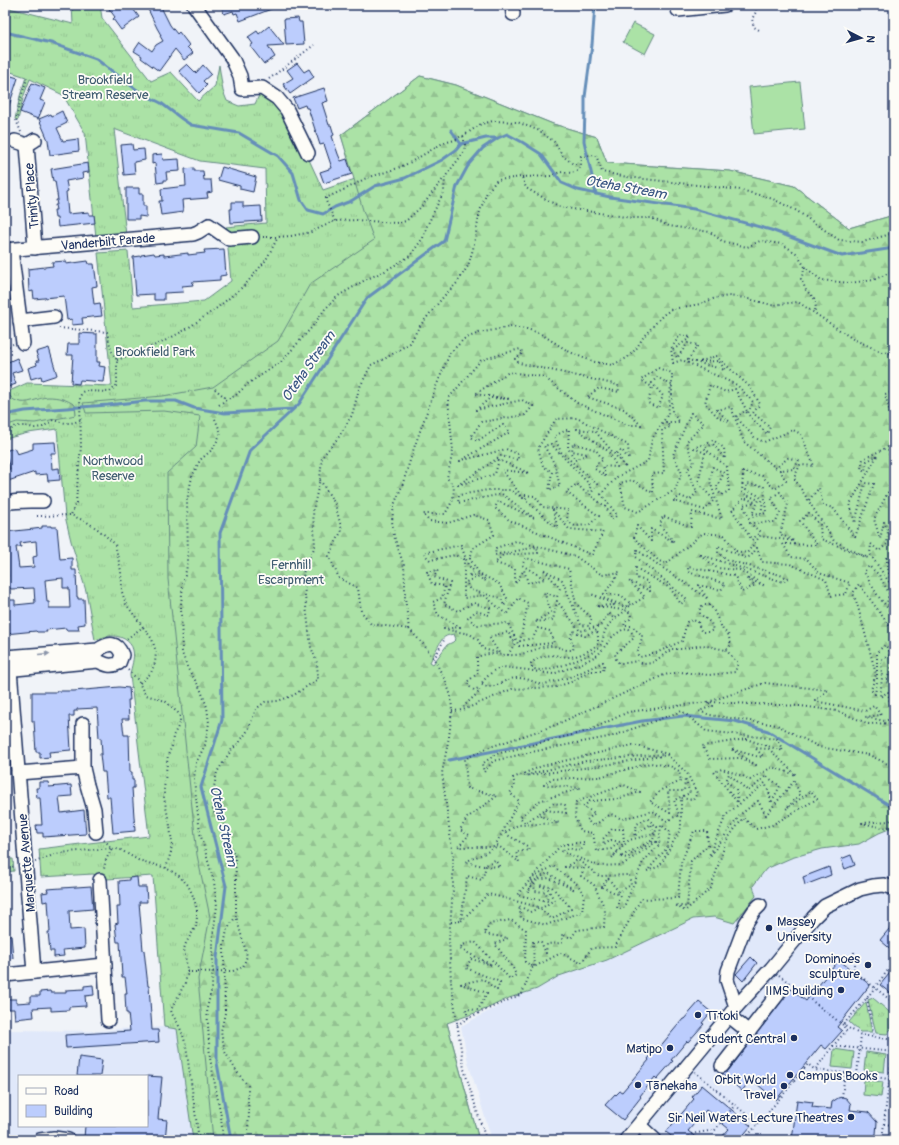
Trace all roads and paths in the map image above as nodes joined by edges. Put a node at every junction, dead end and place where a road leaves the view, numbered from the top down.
1 (194, 5) edge
2 (725, 5) edge
3 (756, 5) edge
4 (678, 10) dead end
5 (761, 31) dead end
6 (314, 45) dead end
7 (28, 76) dead end
8 (267, 81) dead end
9 (461, 136) junction
10 (26, 142) joint
11 (308, 152) dead end
12 (581, 164) junction
13 (445, 177) junction
14 (522, 177) junction
15 (335, 222) junction
16 (894, 234) edge
17 (252, 237) joint
18 (278, 237) junction
19 (35, 248) junction
20 (8, 250) edge
21 (805, 267) junction
22 (894, 271) edge
23 (813, 312) junction
24 (53, 317) joint
25 (20, 321) junction
26 (23, 343) dead end
27 (894, 354) edge
28 (117, 360) junction
29 (215, 389) dead end
30 (894, 392) edge
31 (227, 399) junction
32 (219, 405) dead end
33 (80, 419) junction
34 (215, 419) dead end
35 (894, 428) edge
36 (5, 434) edge
37 (320, 479) junction
38 (894, 490) edge
39 (894, 494) edge
40 (809, 500) junction
41 (43, 501) dead end
42 (5, 503) edge
43 (71, 515) junction
44 (37, 516) dead end
45 (894, 571) edge
46 (894, 607) edge
47 (894, 616) edge
48 (614, 619) junction
49 (143, 627) junction
50 (409, 629) junction
51 (894, 632) edge
52 (444, 640) dead end
53 (117, 647) junction
54 (726, 650) junction
55 (508, 655) junction
56 (434, 659) junction
57 (119, 663) junction
58 (7, 664) edge
59 (894, 666) edge
60 (140, 683) junction
61 (894, 688) edge
62 (708, 702) junction
63 (463, 710) junction
64 (452, 711) junction
65 (894, 723) edge
66 (83, 724) dead end
67 (894, 767) edge
68 (83, 768) junction
69 (18, 773) junction
70 (894, 818) edge
71 (894, 826) edge
72 (96, 832) joint
73 (112, 848) junction
74 (33, 863) dead end
75 (5, 866) edge
76 (18, 866) dead end
77 (166, 868) junction
78 (102, 877) joint
79 (889, 887) edge
80 (760, 905) dead end
81 (236, 916) junction
82 (461, 920) junction
83 (451, 922) junction
84 (854, 952) dead end
85 (894, 962) edge
86 (105, 965) junction
87 (771, 969) junction
88 (34, 972) junction
89 (187, 972) junction
90 (5, 975) edge
91 (875, 987) junction
92 (778, 994) dead end
93 (867, 998) junction
94 (894, 1003) edge
95 (733, 1012) junction
96 (468, 1018) junction
97 (108, 1020) dead end
98 (457, 1025) junction
99 (843, 1025) junction
100 (749, 1032) junction
101 (861, 1036) junction
102 (874, 1038) junction
103 (894, 1040) edge
104 (833, 1046) junction
105 (860, 1048) junction
106 (893, 1052) edge
107 (688, 1066) junction
108 (722, 1066) dead end
109 (815, 1070) junction
110 (845, 1073) junction
111 (857, 1075) junction
112 (889, 1079) junction
113 (842, 1097) dead end
114 (735, 1106) junction
115 (758, 1124) junction
116 (884, 1124) junction
117 (638, 1125) junction
118 (894, 1127) edge
119 (40, 1140) edge
120 (68, 1140) edge
121 (199, 1140) edge
122 (223, 1140) edge
123 (249, 1140) edge
124 (486, 1140) edge
125 (626, 1140) edge
126 (655, 1140) edge
127 (686, 1140) edge
128 (744, 1140) edge
129 (882, 1140) edge

1 - 11 street
2 - 4 street
3 - 5 path
6 - 8 path
7 - 10 path
9 - 12 path
9 - 13 path
9 - 15 path
10 - 19 street, Trinity Place
12 - 14 path
12 - 16 path
13 - 15 path
13 - 31 path
14 - 21 path
14 - 37 path
15 - 18 path
17 - 18 path
17 - 19 street, Vanderbilt Parade
18 - 28 path
19 - 20 street, Vanderbilt Parade
20 - 25 street
21 - 22 path
21 - 23 path
23 - 27 path
23 - 50 path
24 - 25 street
24 - 28 path
25 - 26 street
28 - 33 path
29 - 31 path
30 - 35 path
31 - 32 path
33 - 36 path
33 - 43 path
34 - 122 path
37 - 50 path
37 - 81 path
38 - 39 path
40 - 45 path
40 - 48 path
40 - 55 path
41 - 42 street
43 - 44 path
43 - 49 path
46 - 47 path
48 - 54 path
48 - 55 path
49 - 53 path
49 - 60 path
50 - 56 path
51 - 62 path
52 - 56 path
53 - 57 street
58 -> 53 street
54 - 63 path
54 - 82 path
55 - 63 path
56 - 64 path
57 - 58 street
57 - 60 path
58 - 69 street, Marquette Avenue
59 - 61 path
60 - 77 path
62 - 65 path
62 - 67 path
62 - 96 path
63 - 64 path
64 - 83 path
66 - 68 street
68 - 69 street
68 - 72 street
69 - 88 street, Marquette Avenue
70 - 71 path
72 - 73 path
73 - 74 path
73 - 77 path
73 - 78 path
75 - 76 path
77 - 89 path
78 - 86 street
79 - 87 street
80 - 95 street
81 - 89 path, bridge
81 - 123 path
82 - 83 path
82 - 96 path
83 - 98 path
84 - 91 path
85 - 91 path
86 - 88 street
86 - 97 street
87 - 95 street
87 - 99 path
88 - 90 street
89 - 121 path
91 - 93 path
91 - 94 path
92 - 100 street
93 - 99 path
93 - 102 path
95 - 100 street
95 - 107 street
96 - 98 path
98 - 124 path
99 - 101 path
99 - 104 path
100 - 108 street
101 - 102 path
101 - 105 path
102 - 103 path
103 - 106 path
104 - 105 path
104 - 109 path
105 - 106 path
105 - 111 path
106 - 112 path
107 - 114 path
107 - 117 street
109 - 110 path
109 - 115 path
110 - 111 path
110 - 113 path
111 - 112 path
112 - 116 path
114 - 115 path
114 - 127 path
115 - 128 path
116 - 118 path
116 - 129 path
117 - 125 street
117 - 126 street
119 - 120 street

